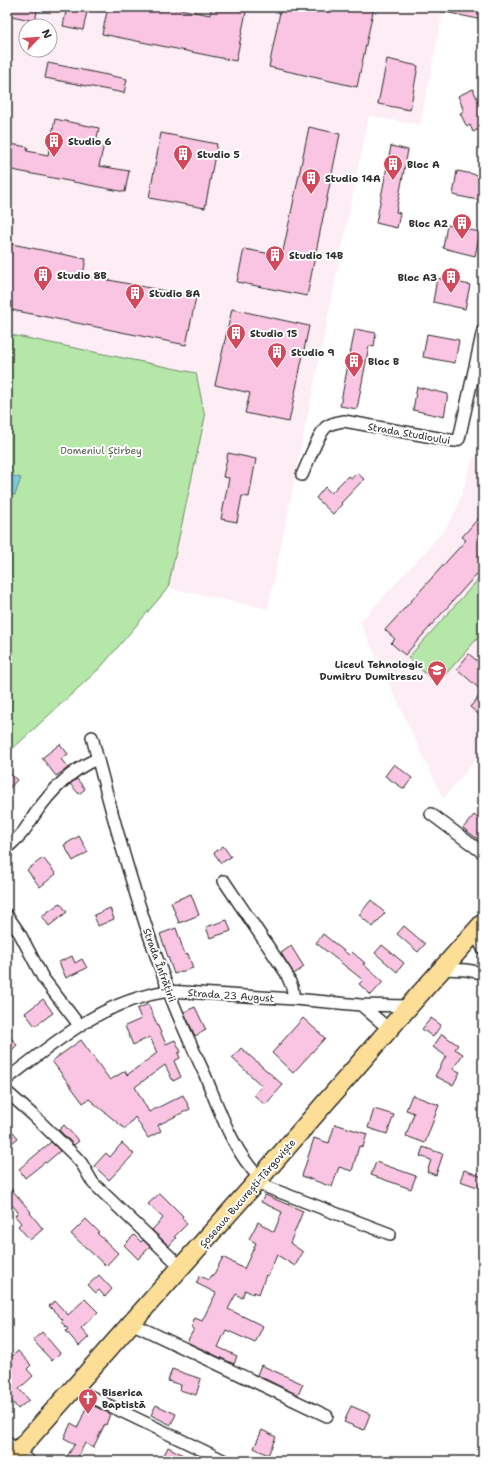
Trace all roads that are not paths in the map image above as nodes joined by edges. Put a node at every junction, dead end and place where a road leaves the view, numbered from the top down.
1 (483, 330) edge
2 (302, 475) dead end
3 (92, 737) dead end
4 (97, 759) junction
5 (431, 814) dead end
6 (7, 848) edge
7 (483, 853) edge
8 (224, 881) dead end
9 (7, 915) edge
10 (479, 928) edge
11 (483, 949) edge
12 (442, 969) junction
13 (483, 973) edge
14 (168, 991) junction
15 (294, 999) junction
16 (361, 1005) junction
17 (408, 1006) junction
18 (79, 1025) junction
19 (389, 1029) junction
20 (7, 1079) edge
21 (7, 1092) edge
22 (258, 1180) junction
23 (390, 1234) dead end
24 (180, 1267) junction
25 (131, 1323) junction
26 (73, 1388) junction
27 (327, 1416) dead end
28 (14, 1453) edge
29 (225, 1461) edge

1 - 2 street, Strada Studioului
3 - 4 street, Strada Înfrățirii
4 - 6 street
4 - 14 street, Strada Înfrățirii
5 - 7 street
8 - 15 street
9 - 18 street
10 - 11 street
10 - 12 main road, Șoseaua București-Târgoviște
12 - 13 street
12 - 17 main road, Șoseaua București-Târgoviște
14 - 15 street, Strada 23 August
14 - 18 street, Strada 23 August
14 - 22 street, Strada Înfrățirii
15 - 16 street, Strada 23 August
16 - 17 street, Strada 23 August
16 - 19 street
17 - 19 main road, Șoseaua București-Târgoviște
18 - 20 street, Strada 23 August
19 - 22 main road, Șoseaua București-Târgoviște
21 - 24 street
22 - 23 street, Strada Înfrățirii
22 - 24 main road, Șoseaua București-Târgoviște
24 - 25 main road, Șoseaua București-Târgoviște
25 - 26 main road, Șoseaua București-Târgoviște
25 - 27 street
26 - 28 main road, Șoseaua București-Târgoviște
26 - 29 street

